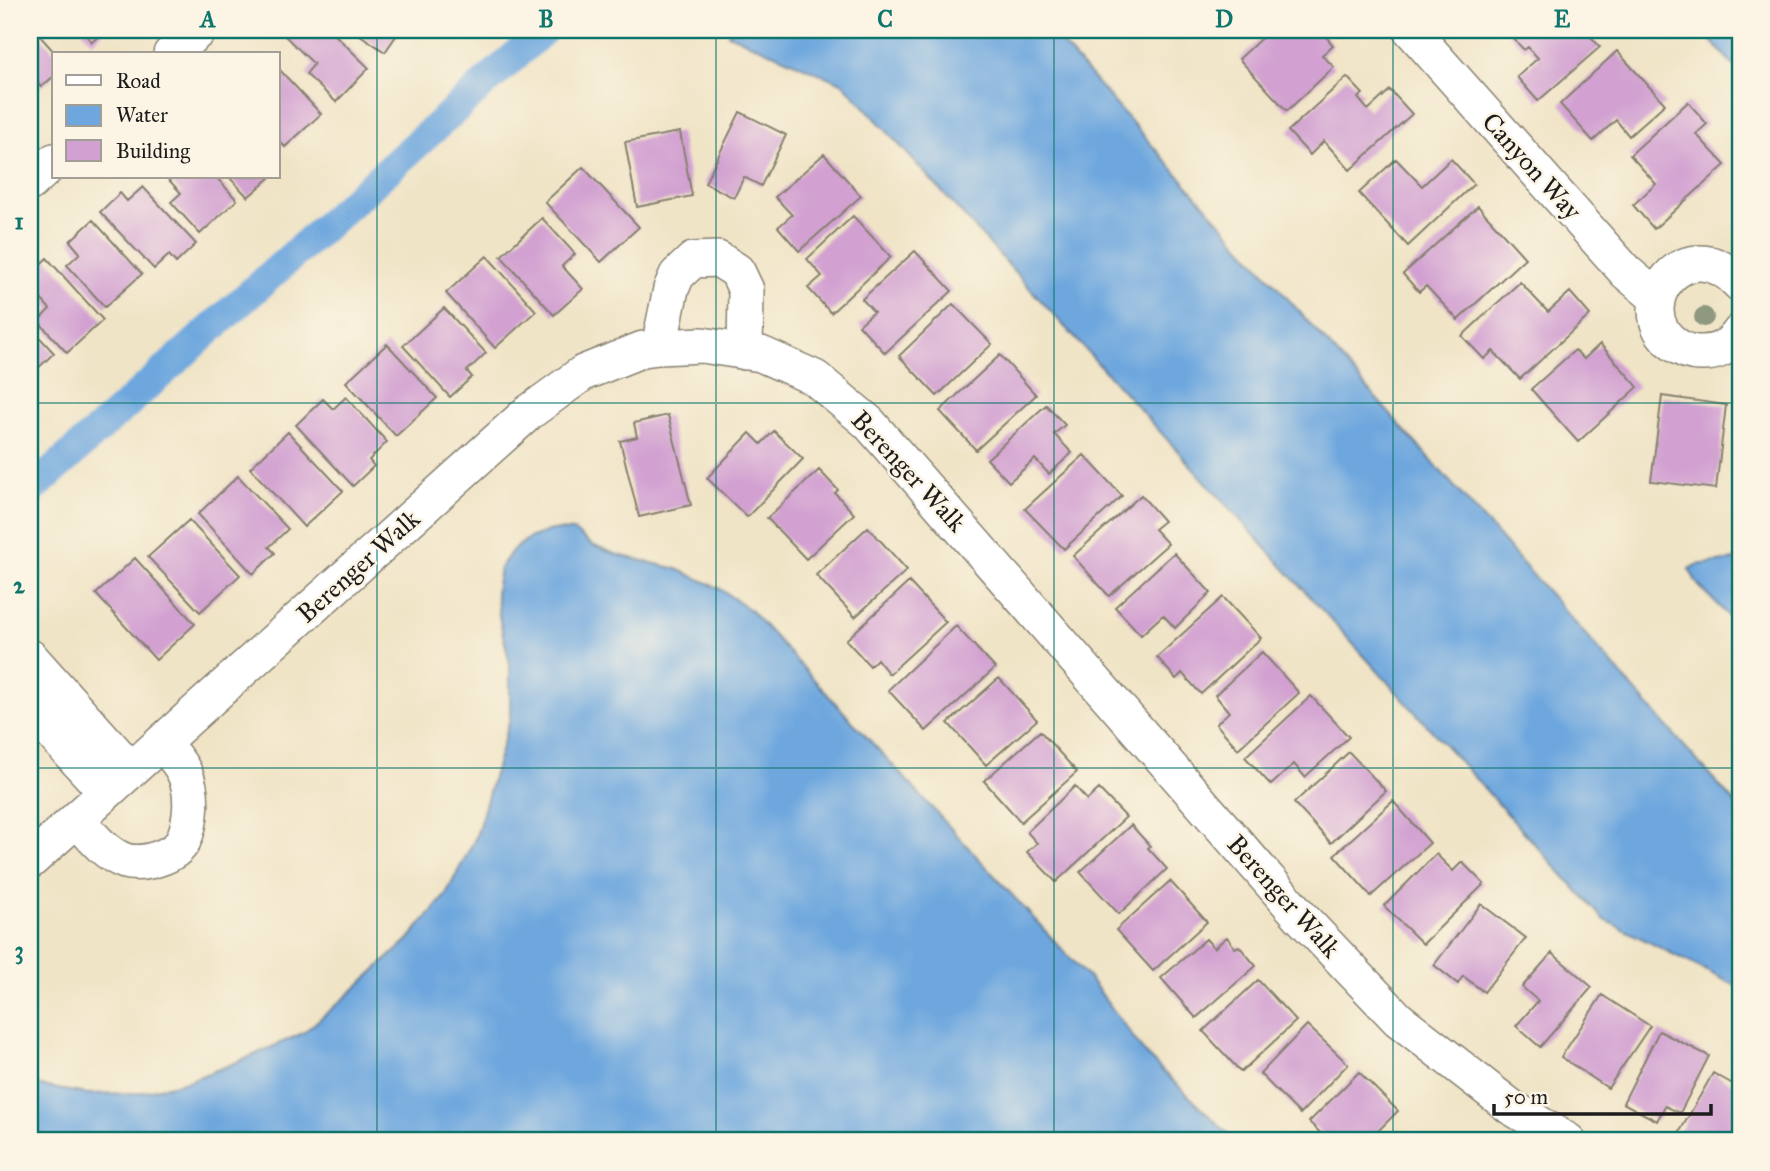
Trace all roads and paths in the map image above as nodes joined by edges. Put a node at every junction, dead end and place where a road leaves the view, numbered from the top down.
1 (199, 30) edge
2 (1411, 30) edge
3 (174, 52) edge
4 (52, 163) edge
5 (30, 183) edge
6 (1740, 284) edge
7 (1657, 298) junction
8 (1740, 332) edge
9 (659, 346) junction
10 (745, 352) junction
11 (30, 657) edge
12 (30, 709) edge
13 (162, 742) junction
14 (119, 781) junction
15 (77, 819) junction
16 (30, 861) edge
17 (1569, 1141) edge

1 - 3 street
2 - 7 street, Canyon Way
4 - 5 street
6 - 7 street
7 - 8 street
9 - 10 street, Berenger Walk
9 - 10 street
9 - 13 street, Berenger Walk
10 - 17 street, Berenger Walk
11 - 14 street
12 - 14 street
13 - 14 street, Berenger Walk
13 - 15 street
14 - 15 street, Berenger Walk
15 - 16 street, Berenger Walk

